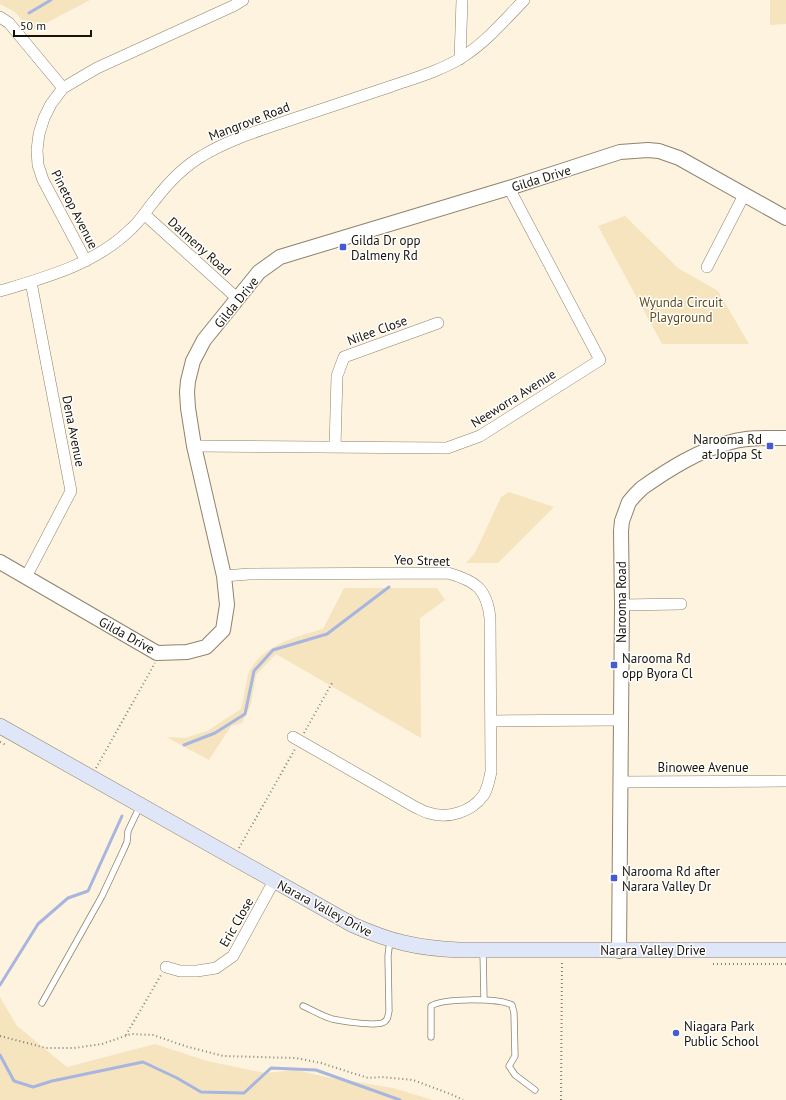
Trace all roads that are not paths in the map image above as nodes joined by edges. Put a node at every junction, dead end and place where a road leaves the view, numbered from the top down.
1 (243, 0) edge
2 (462, 0) edge
3 (524, 0) edge
4 (0, 17) edge
5 (460, 59) junction
6 (63, 88) junction
7 (509, 188) junction
8 (744, 195) junction
9 (144, 214) junction
10 (786, 218) edge
11 (86, 261) junction
12 (707, 267) dead end
13 (31, 282) junction
14 (0, 292) edge
15 (238, 299) junction
16 (438, 322) dead end
17 (786, 438) edge
18 (194, 446) junction
19 (336, 447) junction
20 (0, 562) edge
21 (224, 576) junction
22 (26, 577) junction
23 (681, 604) dead end
24 (622, 605) junction
25 (621, 720) junction
26 (491, 721) junction
27 (0, 726) edge
28 (296, 739) road end
29 (786, 781) edge
30 (620, 782) junction
31 (140, 805) junction
32 (274, 881) junction
33 (390, 940) junction
34 (483, 950) junction
35 (786, 950) edge
36 (619, 951) junction
37 (168, 968) road end
38 (484, 1000) junction
39 (42, 1003) dead end
40 (303, 1006) dead end
41 (431, 1037) dead end
42 (535, 1090) dead end

1 - 6 street, Pinetop Avenue
2 - 5 street
3 - 5 street, Mangrove Road
4 - 6 street
5 - 9 street, Mangrove Road
6 - 11 street, Pinetop Avenue
7 - 8 street, Gilda Drive
7 - 15 street, Gilda Drive
7 - 19 street, Neeworra Avenue
8 - 10 street, Gilda Drive
8 - 12 street
9 - 11 street, Mangrove Road
9 - 15 street, Dalmeny Road
11 - 13 street, Mangrove Road
13 - 14 street, Mangrove Road
13 - 22 street, Dena Avenue
15 - 18 street, Gilda Drive
16 - 19 street, Nilee Close
17 - 24 street, Narooma Road
18 - 19 street, Neeworra Avenue
18 - 21 street, Gilda Drive
20 - 22 street, Gilda Drive
21 - 22 street, Gilda Drive
21 - 26 street, Yeo Street
23 - 24 street
24 - 25 street, Narooma Road
25 - 26 street
25 - 30 street, Narooma Road
26 - 28 street, Yeo Street
27 - 31 main road, Narara Valley Drive
29 - 30 street, Binowee Avenue
30 - 36 street, Narooma Road
31 - 32 main road, Narara Valley Drive
31 - 39 lane
32 - 33 main road, Narara Valley Drive
32 - 37 street, Eric Close
33 - 34 main road, Narara Valley Drive
33 - 40 lane
34 - 36 main road, Narara Valley Drive
34 - 38 lane
35 - 36 main road, Narara Valley Drive
38 - 41 lane
38 - 42 lane

